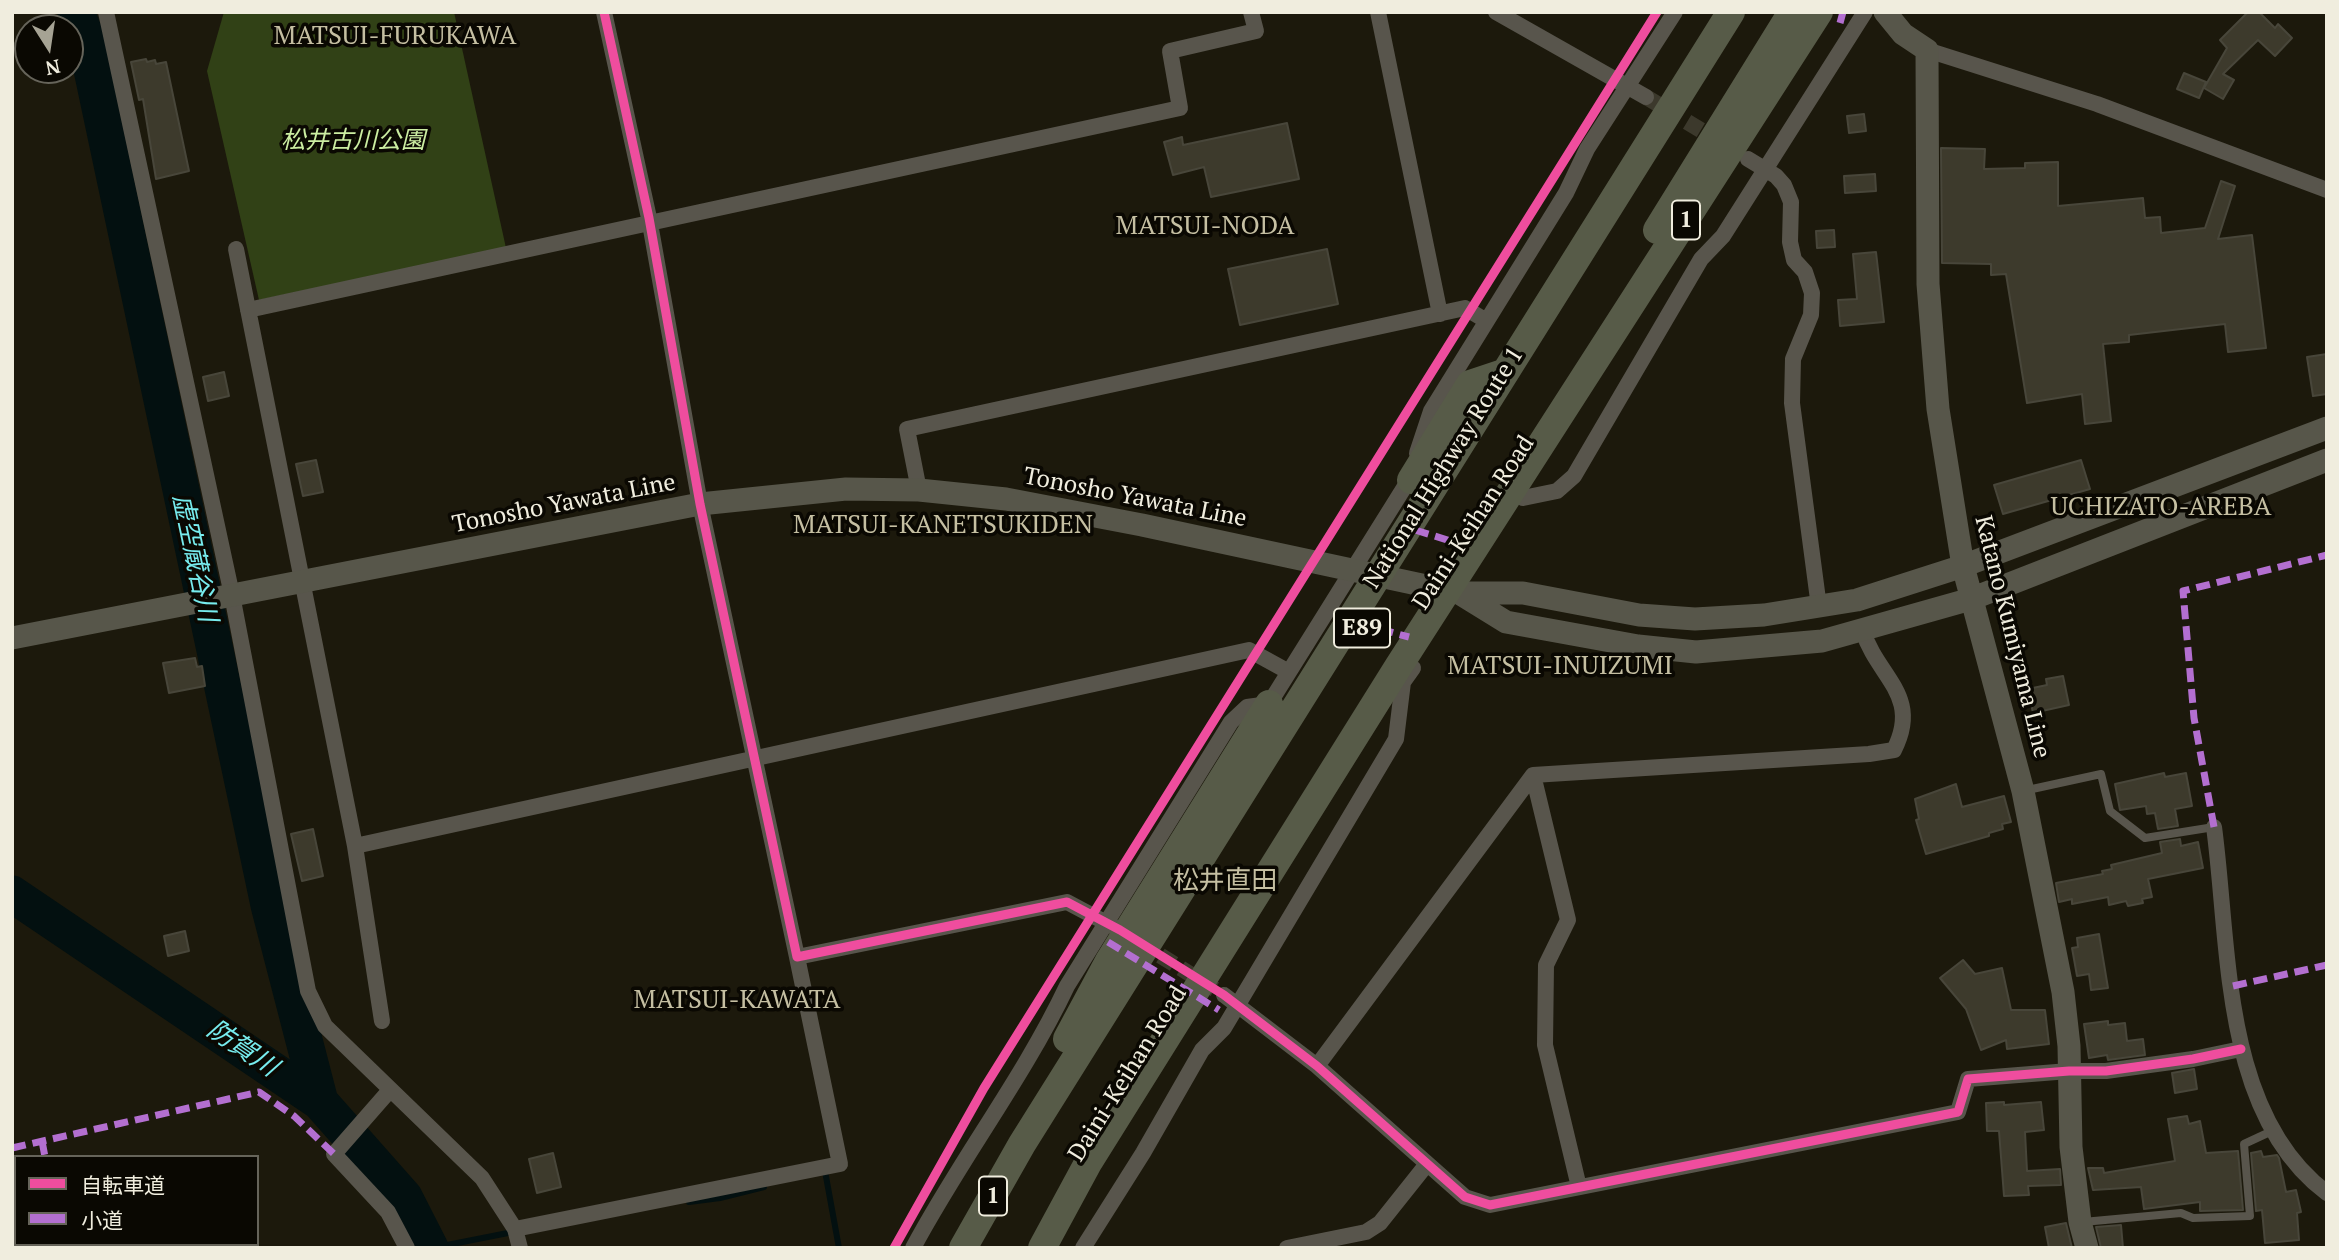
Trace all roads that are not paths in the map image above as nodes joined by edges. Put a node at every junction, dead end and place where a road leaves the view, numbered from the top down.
1 (106, 12) edge
2 (604, 12) edge
3 (1251, 12) edge
4 (1378, 12) edge
5 (1496, 12) edge
6 (1675, 12) edge
7 (1865, 12) edge
8 (1885, 12) edge
9 (1815, 13) edge
10 (1740, 16) edge
11 (1927, 50) junction
12 (1628, 87) junction
13 (1646, 97) tunnel mouth
14 (1748, 159) dead end
15 (1765, 170) junction
16 (2327, 190) edge
17 (650, 224) junction
18 (236, 249) dead end
19 (248, 310) junction
20 (1440, 314) junction
21 (1485, 320) junction
22 (1498, 381) junction
23 (2327, 428) edge
24 (2327, 460) edge
25 (1410, 480) junction
26 (919, 490) junction
27 (1523, 498) junction
28 (700, 504) junction
29 (1963, 566) junction
30 (1353, 570) junction
31 (302, 582) junction
32 (1459, 593) junction
33 (228, 596) junction
34 (1971, 599) junction
35 (1819, 607) junction
36 (1863, 631) junction
37 (12, 638) edge
38 (1289, 671) junction
39 (1403, 682) junction
40 (1269, 704) junction
41 (755, 760) junction
42 (1533, 775) junction
43 (2023, 791) junction
44 (2214, 827) joint
45 (355, 846) junction
46 (1113, 927) junction
47 (797, 957) junction
48 (1231, 1000) junction
49 (382, 1021) dead end
50 (2241, 1049) junction
51 (1317, 1066) junction
52 (2069, 1071) junction
53 (390, 1090) junction
54 (2272, 1131) junction
55 (1022, 1144) junction
56 (1427, 1164) junction
57 (1579, 1187) junction
58 (2327, 1193) edge
59 (1069, 1199) junction
60 (2080, 1222) junction
61 (515, 1229) junction
62 (407, 1248) edge
63 (520, 1248) edge
64 (913, 1248) edge
65 (963, 1248) edge
66 (982, 1248) edge
67 (1024, 1248) edge
68 (1042, 1248) edge
69 (1083, 1248) edge
70 (1287, 1248) edge
71 (2087, 1248) edge

1 - 33 street
2 - 17 street
3 - 17 street
4 - 20 street
5 - 12 street
6 - 12 street
7 - 15 street
8 - 11 main road
9 - 27 street
9 - 59 highway, 1
9 - 67 highway, Daini-Keihan Road / E89
10 - 22 highway, National Highway Route 1 / 1
10 - 66 highway, Daini-Keihan Road / E89
11 - 16 street
11 - 29 main road, Katano Kumiyama Line
12 - 13 street
12 - 21 street
14 - 15 street
15 - 27 street
15 - 35 street
17 - 19 street
17 - 28 street
18 - 19 street
19 - 31 street
20 - 21 street
20 - 26 street
21 - 25 street
22 - 25 highway
22 - 55 highway, National Highway Route 1 / 1
23 - 29 main road, Tonosho Yawata Line
24 - 34 main road, Tonosho Yawata Line
25 - 30 street
26 - 28 main road, Tonosho Yawata Line
26 - 30 main road, Tonosho Yawata Line
27 - 32 street
28 - 31 main road, Tonosho Yawata Line
28 - 41 street
29 - 34 main road, Katano Kumiyama Line
29 - 35 main road, Tonosho Yawata Line
30 - 32 main road, Tonosho Yawata Line
30 - 38 street
31 - 33 main road, Tonosho Yawata Line
31 - 45 street
32 - 35 main road, Tonosho Yawata Line
32 - 36 main road, Tonosho Yawata Line
32 - 39 street
33 - 37 main road, Tonosho Yawata Line
33 - 53 street
34 - 36 main road, Tonosho Yawata Line
34 - 43 main road, Katano Kumiyama Line
36 - 42 street
38 - 40 street
38 - 41 street
39 - 48 street
39 - 59 highway
40 - 46 street
40 - 55 highway
41 - 45 street
41 - 47 street
42 - 51 street
42 - 57 street
43 - 44 lane
43 - 52 main road, Katano Kumiyama Line
44 - 50 street
45 - 49 street
46 - 47 street
46 - 64 street
47 - 61 street
48 - 51 street
48 - 69 street
50 - 52 street
50 - 54 street
51 - 56 street
52 - 57 street
52 - 60 main road, Katano Kumiyama Line
53 - 61 street
53 - 62 street
54 - 58 street
54 - 60 lane
55 - 65 highway, National Highway Route 1 / 1
56 - 57 street
56 - 70 street
59 - 68 highway, 1
60 - 71 main road, Katano Kumiyama Line
61 - 63 street

